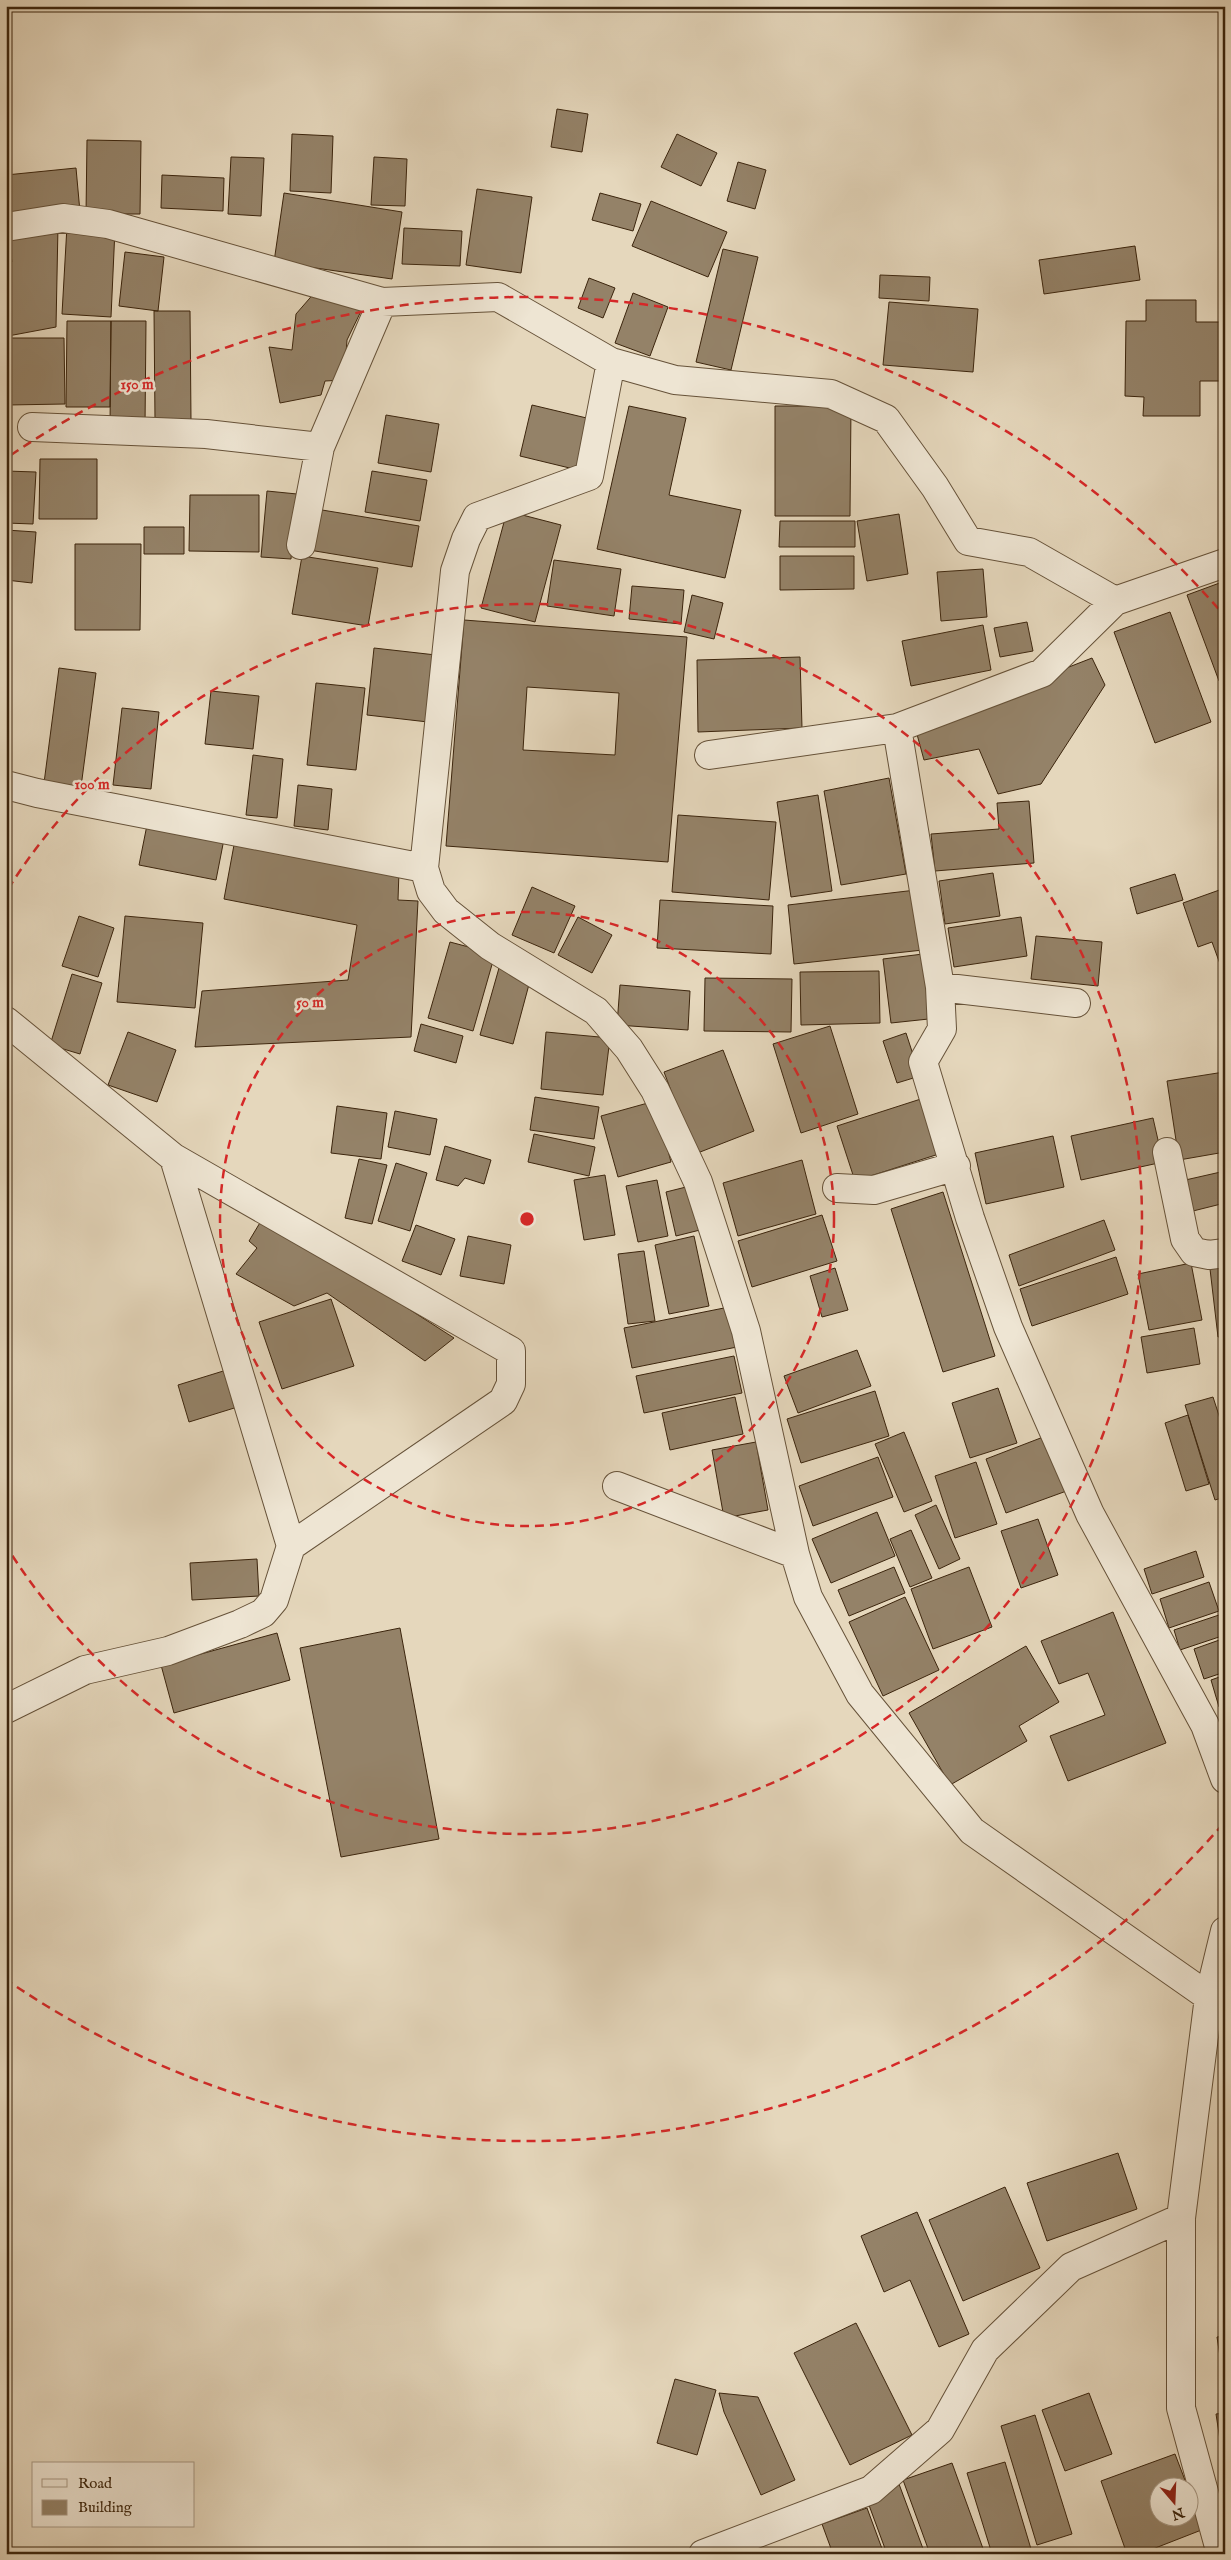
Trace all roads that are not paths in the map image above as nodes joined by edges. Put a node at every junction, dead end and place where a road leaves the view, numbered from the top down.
1 (6, 227) edge
2 (382, 302) junction
3 (611, 362) junction
4 (32, 427) dead end
5 (320, 447) junction
6 (301, 545) dead end
7 (1225, 562) edge
8 (1115, 601) junction
9 (898, 728) junction
10 (709, 755) dead end
11 (6, 785) edge
12 (424, 868) junction
13 (940, 987) junction
14 (1076, 1002) dead end
15 (6, 1021) edge
16 (1167, 1152) dead end
17 (174, 1158) junction
18 (956, 1166) junction
19 (837, 1188) dead end
20 (1225, 1253) edge
21 (617, 1486) dead end
22 (291, 1546) junction
23 (795, 1554) junction
24 (6, 1709) edge
25 (1215, 1722) edge
26 (1225, 1779) edge
27 (1225, 1931) edge
28 (1209, 1997) junction
29 (1181, 2218) junction
30 (703, 2554) edge
31 (1221, 2554) edge

1 - 2 street
2 - 3 street
2 - 5 street
3 - 8 street
3 - 12 street
4 - 5 street
5 - 6 street
7 - 8 street
8 - 9 street
9 - 10 street
9 - 13 street
11 - 12 street
12 - 23 street
13 - 14 street
13 - 18 street
15 - 17 street
16 - 20 street
17 - 22 street
17 - 22 street
18 - 19 street
18 - 25 street
21 - 23 street
22 - 24 street
23 - 28 street
25 - 26 street
27 - 28 street
28 - 29 street
29 - 30 street
29 - 31 street

